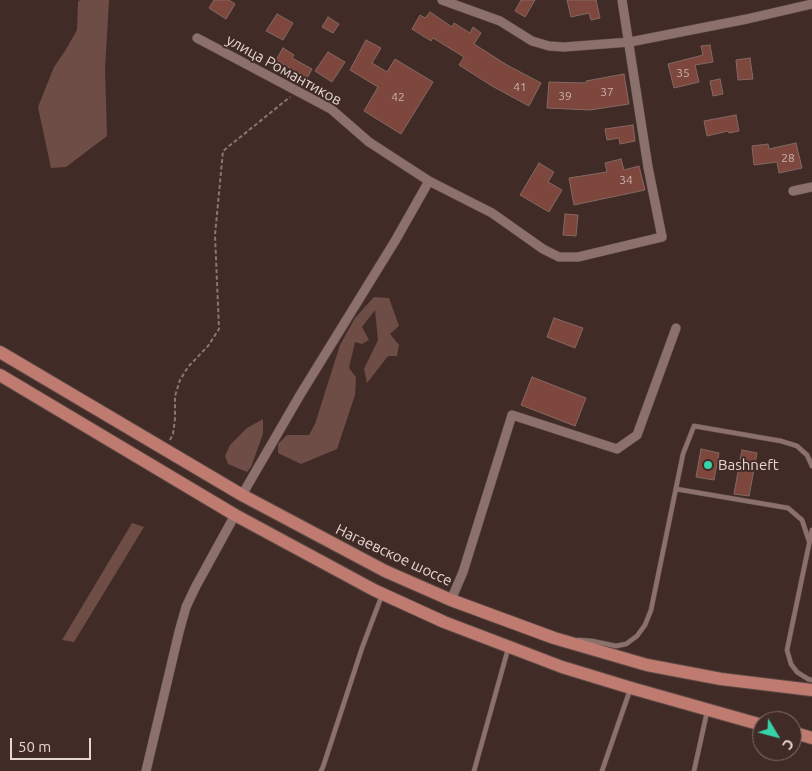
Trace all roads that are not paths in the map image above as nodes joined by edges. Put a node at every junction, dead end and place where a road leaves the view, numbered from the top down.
1 (442, 0) edge
2 (622, 0) edge
3 (812, 4) edge
4 (197, 38) dead end
5 (630, 42) junction
6 (429, 181) junction
7 (812, 187) edge
8 (793, 191) dead end
9 (676, 328) dead end
10 (0, 352) edge
11 (0, 375) edge
12 (0, 382) edge
13 (151, 466) junction
14 (812, 466) edge
15 (676, 490) junction
16 (242, 495) junction
17 (235, 516) junction
18 (812, 530) edge
19 (809, 542) junction
20 (383, 594) junction
21 (452, 600) junction
22 (554, 638) junction
23 (509, 647) junction
24 (812, 680) edge
25 (630, 688) junction
26 (812, 690) edge
27 (708, 710) junction
28 (752, 721) edge
29 (146, 771) edge
30 (321, 771) edge
31 (474, 771) edge
32 (602, 771) edge
33 (694, 771) edge

1 - 5 street
2 - 5 street
3 - 5 street
4 - 6 street, улица Романтиков
5 - 6 street, улица Романтиков
6 - 16 street
7 - 8 street
9 - 21 street
10 - 16 main road, Нагаевское шоссе
11 - 13 main road
12 - 13 main road
13 - 17 main road
14 - 15 lane
15 - 19 lane
15 - 22 lane
16 - 21 main road, Нагаевское шоссе
17 - 20 main road
17 - 29 street
18 - 19 lane
19 - 24 lane
20 - 23 main road
20 - 30 lane
21 - 22 main road, Нагаевское шоссе
22 - 26 main road, Нагаевское шоссе
23 - 25 main road
23 - 31 lane
25 - 27 main road
25 - 32 lane
27 - 28 main road
27 - 33 lane

